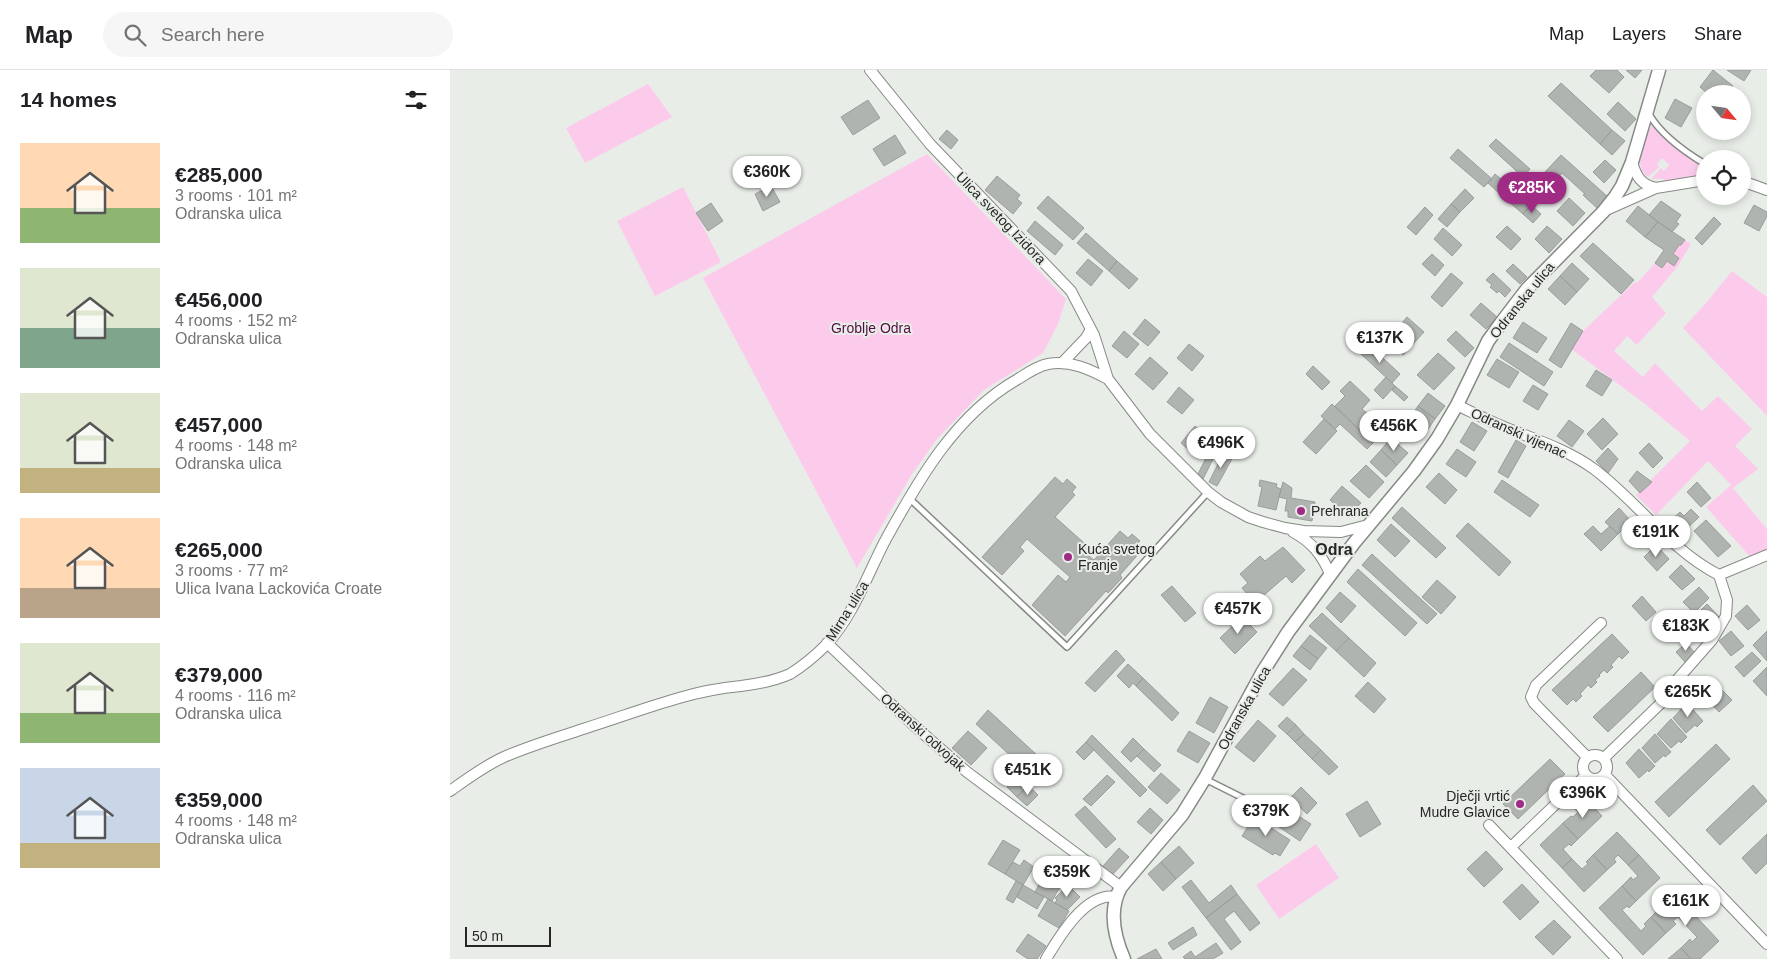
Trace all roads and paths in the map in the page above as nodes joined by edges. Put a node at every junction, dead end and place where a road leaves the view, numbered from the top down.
1 (870, 70) edge
2 (1660, 70) edge
3 (1647, 111) junction
4 (1696, 158) edge
5 (1632, 162) junction
6 (1696, 181) edge
7 (1751, 184) edge
8 (1656, 188) junction
9 (1767, 190) edge
10 (1603, 212) junction
11 (1091, 329) junction
12 (1062, 363) junction
13 (1108, 380) junction
14 (1457, 405) junction
15 (1208, 492) junction
16 (910, 498) junction
17 (1368, 525) junction
18 (1286, 528) junction
19 (1767, 555) edge
20 (1330, 574) junction
21 (1719, 575) junction
22 (1601, 623) dead end
23 (828, 643) junction
24 (1587, 757) junction
25 (1604, 758) junction
26 (1605, 775) junction
27 (1586, 776) junction
28 (1205, 778) junction
29 (450, 791) edge
30 (1273, 813) dead end
31 (1489, 825) dead end
32 (1511, 847) junction
33 (1118, 892) junction
34 (1767, 944) edge
35 (1046, 959) edge
36 (1124, 959) edge
37 (1618, 959) edge

1 - 11 street, Ulica svetog Izidora
2 - 3 street, Odranska ulica
3 - 4 lane
3 - 5 street, Odranska ulica
5 - 8 street
5 - 10 street, Odranska ulica
6 - 8 street
7 - 9 street
8 - 10 street
10 - 14 street, Odranska ulica
11 - 12 street
11 - 13 street, Ulica svetog Izidora
12 - 13 street, Mirna ulica
12 - 16 street, Mirna ulica
13 - 15 street
14 - 17 street, Odranska ulica
14 - 21 street, Odranski vijenac
15 - 16 lane
15 - 18 street
16 - 23 street, Mirna ulica
17 - 18 street
17 - 20 street, Odranska ulica
18 - 20 street
19 - 21 street
20 - 28 street, Odranska ulica
21 - 25 street
22 - 24 street
23 - 29 street, Mirna ulica
23 - 33 street, Odranski odvojak
24 - 25 street
24 - 27 street
25 - 26 street
26 - 27 street
26 - 34 street
27 - 32 street
28 - 30 lane
28 - 33 street, Odranska ulica
31 - 32 street
32 - 37 street
33 - 35 street
33 - 36 street

